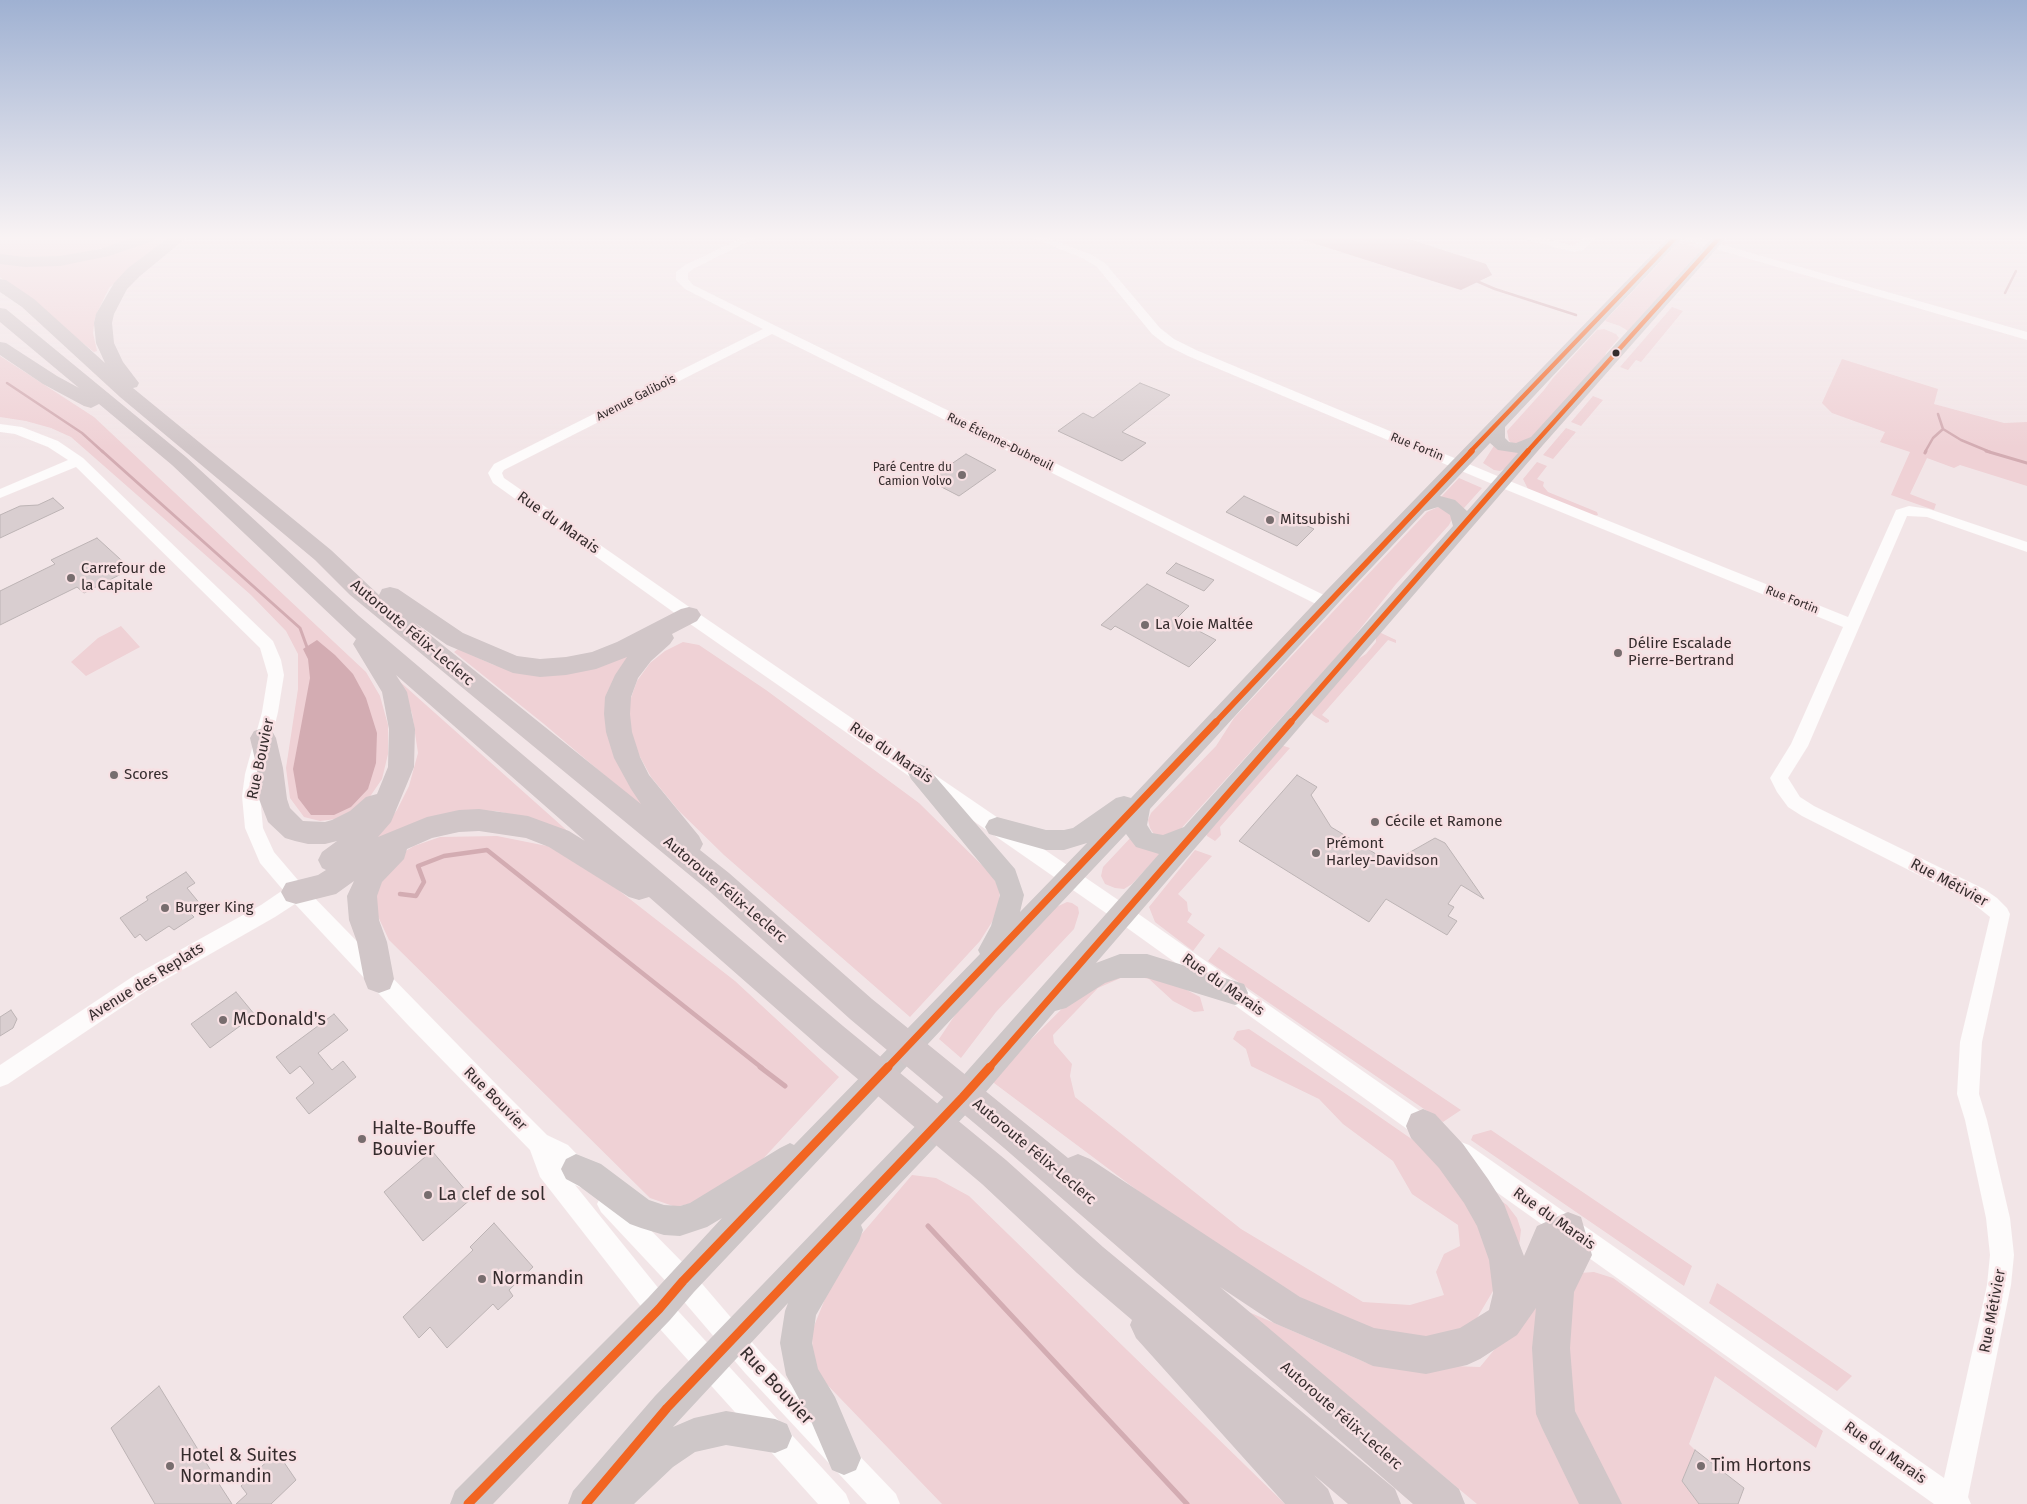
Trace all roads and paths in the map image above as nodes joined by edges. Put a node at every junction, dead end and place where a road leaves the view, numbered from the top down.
1 (34, 308) edge
2 (108, 308) edge
3 (732, 308) edge
4 (1137, 308) edge
5 (1607, 308) edge
6 (1644, 308) edge
7 (1936, 308) edge
8 (0, 312) edge
9 (1590, 326) junction
10 (772, 329) junction
11 (1617, 334) junction
12 (2027, 336) edge
13 (0, 347) edge
14 (127, 393) junction
15 (1497, 426) junction
16 (0, 428) edge
17 (1536, 441) junction
18 (78, 461) junction
19 (1459, 465) junction
20 (499, 467) joint
21 (1502, 483) junction
22 (0, 494) edge
23 (219, 499) junction
24 (1419, 507) junction
25 (1463, 527) junction
26 (2027, 547) edge
27 (323, 555) junction
28 (1327, 603) junction
29 (689, 615) junction
30 (351, 622) junction
31 (1853, 625) junction
32 (263, 738) junction
33 (1185, 756) junction
34 (920, 773) junction
35 (392, 791) junction
36 (1140, 805) junction
37 (997, 827) junction
38 (427, 828) junction
39 (1193, 833) junction
40 (1070, 877) junction
41 (719, 882) junction
42 (296, 892) junction
43 (1123, 914) junction
44 (724, 944) junction
45 (978, 973) junction
46 (380, 978) junction
47 (1235, 993) junction
48 (1039, 1010) junction
49 (0, 1077) edge
50 (1423, 1126) junction
51 (1010, 1131) junction
52 (539, 1143) junction
53 (815, 1144) junction
54 (576, 1169) junction
55 (867, 1198) junction
56 (1568, 1230) junction
57 (1090, 1260) junction
58 (683, 1282) junction
59 (659, 1309) junction
60 (1504, 1322) junction
61 (733, 1340) junction
62 (708, 1364) junction
63 (775, 1436) junction
64 (844, 1458) junction
65 (1955, 1503) edge
66 (468, 1504) edge
67 (586, 1504) edge
68 (604, 1504) edge
69 (836, 1504) edge
70 (886, 1504) edge
71 (1313, 1504) edge
72 (1380, 1504) edge
73 (1444, 1504) edge
74 (1601, 1504) edge

1 - 14 highway, Autoroute Félix-Leclerc
2 - 14 highway
3 - 10 street, Rue Étienne-Dubreuil
4 - 19 street, Rue Fortin
5 - 9 main road
6 - 11 main road
7 - 12 street
8 - 23 highway, Autoroute Félix-Leclerc
9 - 11 main road
9 - 15 main road
10 - 20 street, Avenue Galibois
10 - 28 street, Rue Étienne-Dubreuil
11 - 17 main road
13 - 23 highway
14 - 27 highway, Autoroute Félix-Leclerc
15 - 17 main road
15 - 19 main road
16 - 18 street, Rue Bouvier
17 - 21 main road
18 - 22 street
18 - 32 street, Rue Bouvier
19 - 21 street, Rue Fortin
19 - 24 main road
20 - 29 street, Rue du Marais
21 - 25 main road
21 - 31 street, Rue Fortin
23 - 30 highway, Autoroute Félix-Leclerc
24 - 25 main road
24 - 28 main road
25 - 39 main road
26 - 31 street, Rue Métivier
27 - 29 highway
27 - 41 highway, Autoroute Félix-Leclerc
28 - 33 main road
29 - 34 street, Rue du Marais
29 - 41 highway
30 - 35 highway
30 - 44 highway, Autoroute Félix-Leclerc
31 - 65 street, Rue Métivier
32 - 35 highway
32 - 42 street, Rue Bouvier
33 - 36 main road
33 - 37 main road
34 - 37 street, Rue du Marais
34 - 45 main road
35 - 42 highway
36 - 39 main road
36 - 40 main road
37 - 40 street, Rue du Marais
38 - 42 highway
38 - 44 highway
38 - 46 highway
39 - 43 main road
40 - 43 street, Rue du Marais
40 - 45 main road
41 - 51 highway, Autoroute Félix-Leclerc
42 - 46 street, Rue Bouvier
42 - 49 street, Avenue des Replats
43 - 47 street, Rue du Marais
43 - 48 main road
44 - 57 highway, Autoroute Félix-Leclerc
45 - 53 main road
46 - 52 street, Rue Bouvier
47 - 48 main road
47 - 50 street, Rue du Marais
48 - 55 main road
50 - 56 street, Rue du Marais
50 - 60 highway
51 - 60 highway
51 - 73 highway, Autoroute Félix-Leclerc
52 - 54 street, Rue Bouvier
52 - 59 street, Rue Bouvier
53 - 54 main road
53 - 58 main road
54 - 58 street, Rue Bouvier
55 - 61 main road
55 - 64 main road
56 - 60 highway
56 - 65 street, Rue du Marais
56 - 74 highway
57 - 71 highway
57 - 72 highway, Autoroute Félix-Leclerc
58 - 59 main road
58 - 61 street, Rue Bouvier
59 - 62 street, Rue Bouvier
59 - 66 main road
61 - 62 main road
61 - 64 street, Rue Bouvier
62 - 63 street, Rue Bouvier
62 - 67 main road
63 - 68 main road
63 - 69 street, Rue Bouvier
64 - 70 street, Rue Bouvier

